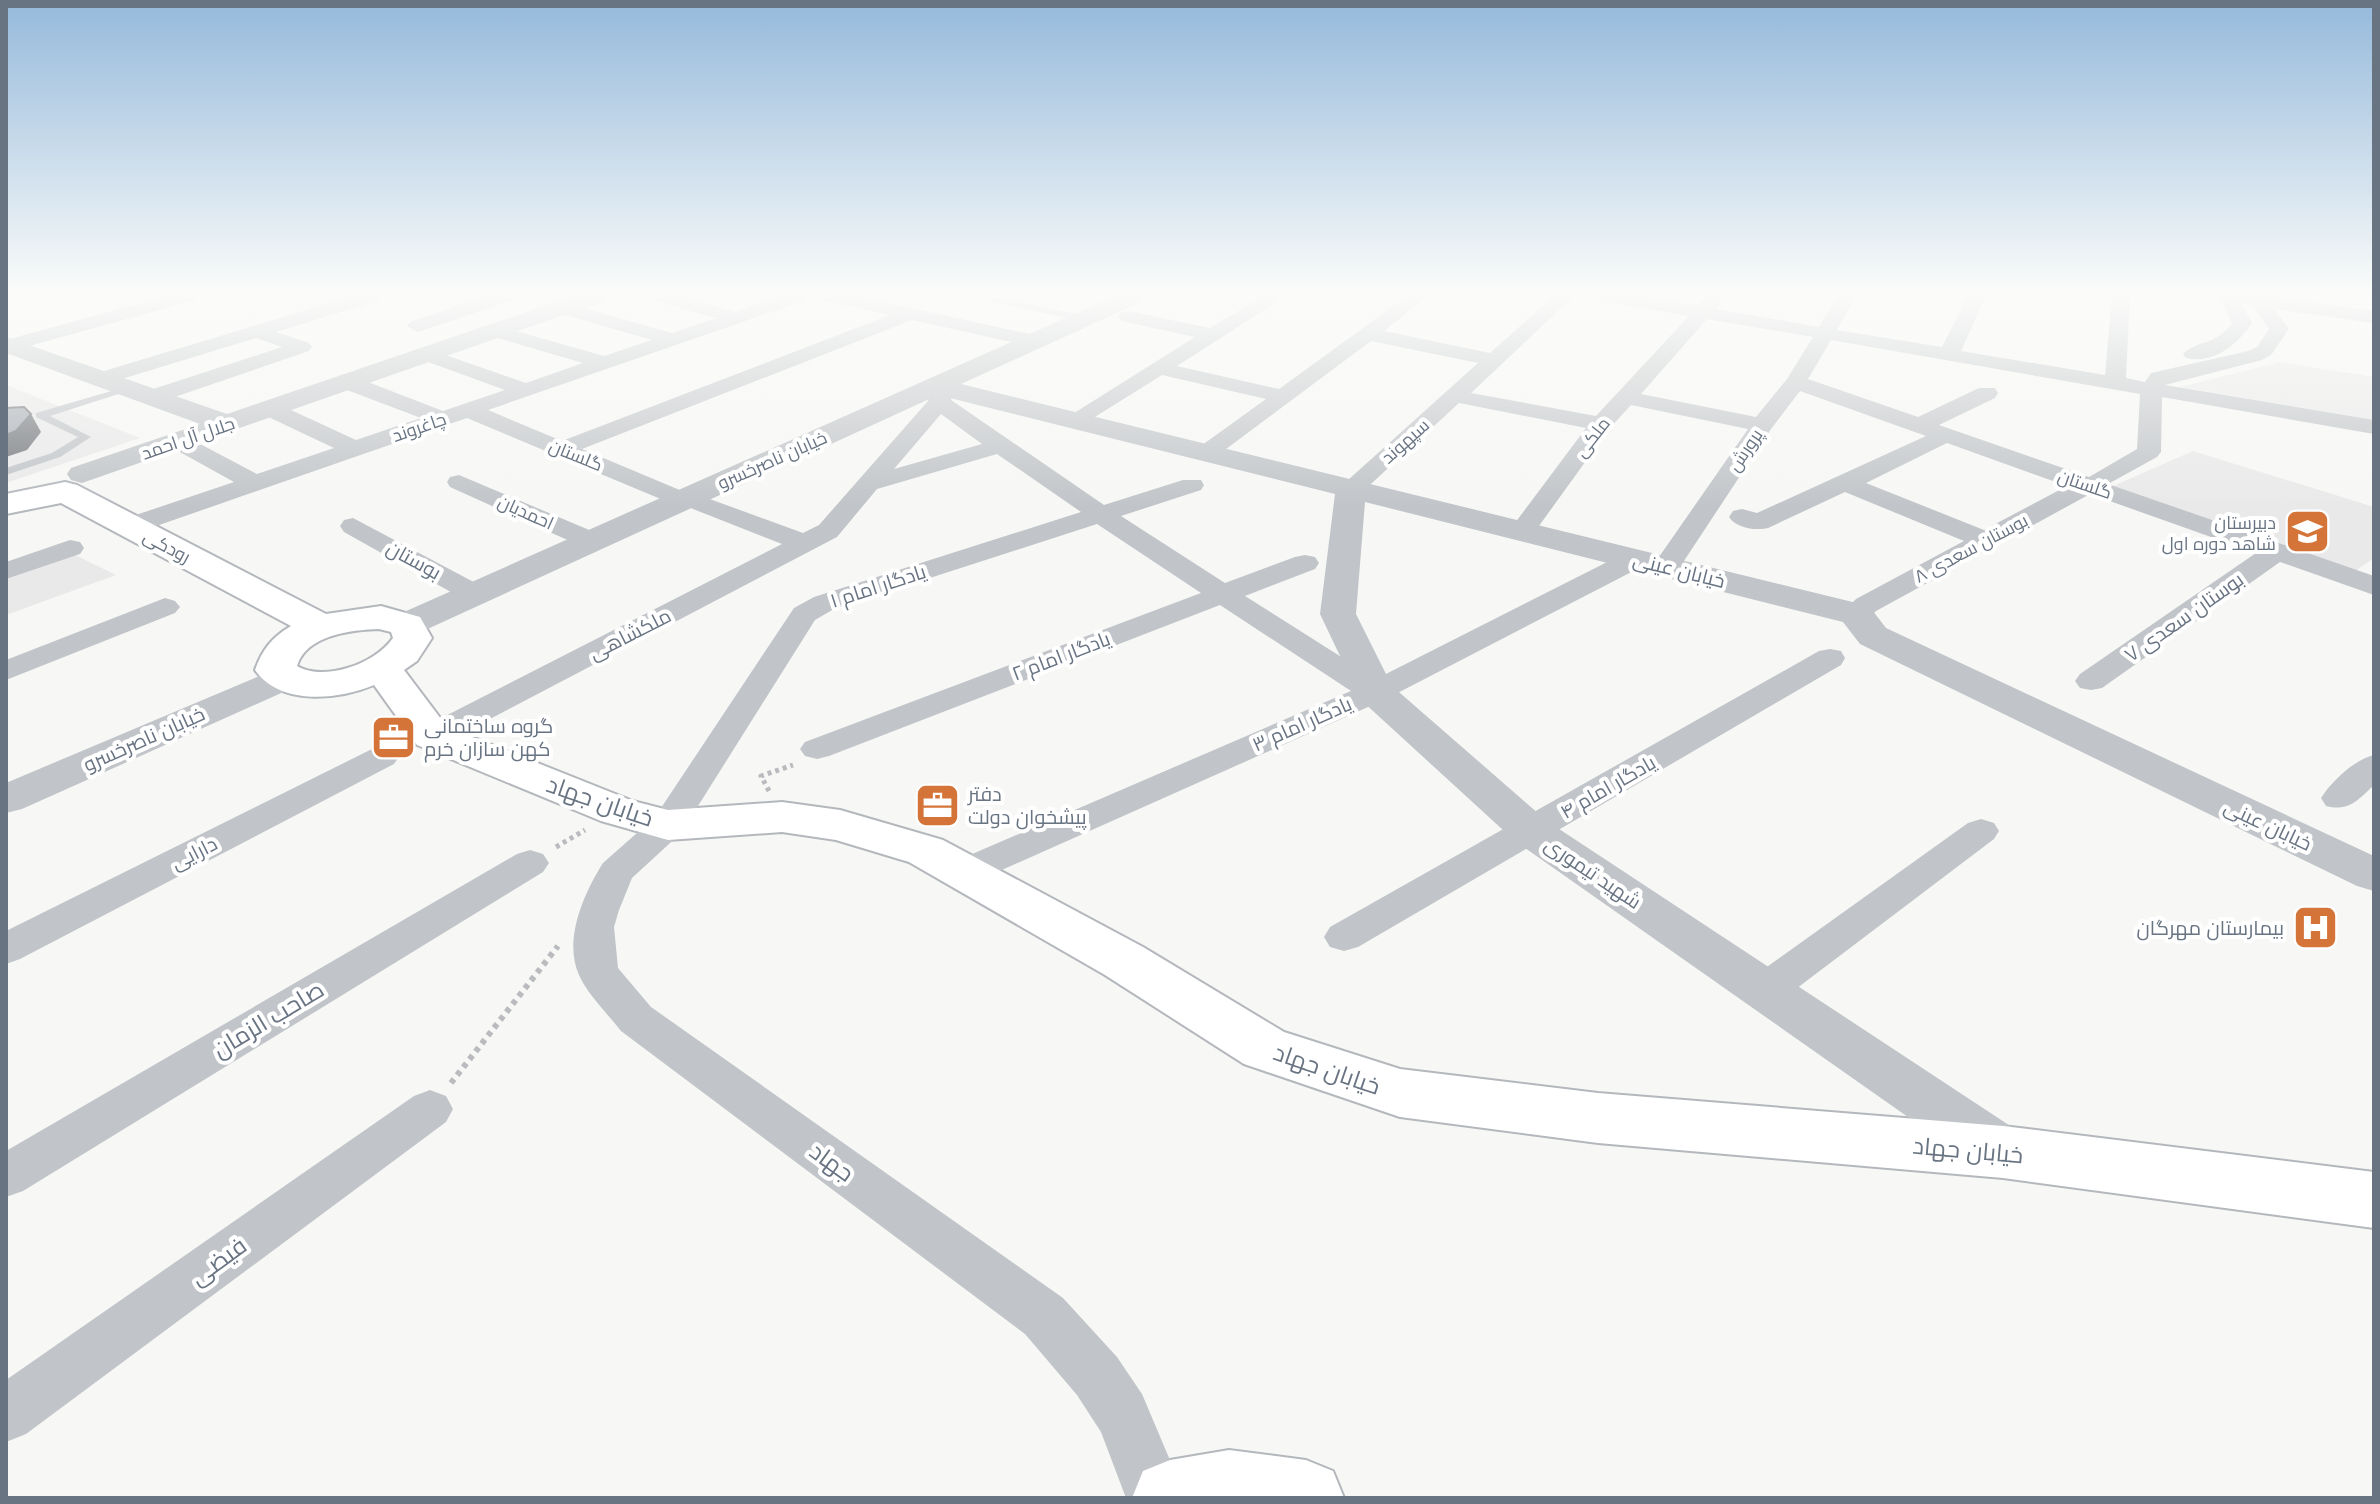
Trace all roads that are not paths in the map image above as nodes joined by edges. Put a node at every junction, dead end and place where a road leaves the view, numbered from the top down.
1 (67, 366) edge
2 (144, 366) edge
3 (235, 366) edge
4 (394, 366) edge
5 (459, 366) edge
6 (596, 366) edge
7 (762, 366) edge
8 (988, 366) edge
9 (1162, 366) edge
10 (1323, 366) edge
11 (1487, 366) edge
12 (1653, 366) edge
13 (1804, 366) edge
14 (2015, 366) edge
15 (2122, 366) edge
16 (2148, 366) edge
17 (2219, 366) edge
18 (1159, 368) junction
19 (102, 379) junction
20 (347, 382) junction
21 (1796, 382) junction
22 (2115, 383) junction
23 (2155, 384) junction
24 (526, 390) junction
25 (940, 392) junction
26 (141, 393) junction
27 (1987, 393) dead end
28 (1283, 396) junction
29 (1454, 396) junction
30 (1625, 397) junction
31 (270, 409) junction
32 (468, 410) junction
33 (444, 419) junction
34 (1074, 420) junction
35 (227, 424) junction
36 (1601, 424) junction
37 (1762, 425) junction
38 (1918, 426) junction
39 (2374, 427) edge
40 (1946, 435) junction
41 (177, 441) junction
42 (1000, 446) junction
43 (356, 449) junction
44 (561, 449) junction
45 (1206, 453) junction
46 (6, 472) edge
47 (459, 482) dead end
48 (2095, 482) junction
49 (73, 483) junction
50 (255, 483) junction
51 (1845, 483) junction
52 (869, 484) junction
53 (1192, 485) dead end
54 (1351, 489) junction
55 (691, 501) junction
56 (6, 502) edge
57 (1097, 515) junction
58 (1742, 517) dead end
59 (130, 526) junction
60 (353, 526) dead end
61 (1522, 531) junction
62 (816, 537) junction
63 (1985, 540) junction
64 (592, 541) junction
65 (70, 548) dead end
66 (2276, 552) junction
67 (1635, 559) junction
68 (1305, 563) dead end
69 (1666, 567) junction
70 (6, 571) edge
71 (2372, 584) edge
72 (475, 594) junction
73 (1222, 595) junction
74 (165, 607) dead end
75 (1856, 614) junction
76 (322, 627) junction
77 (395, 646) junction
78 (1830, 658) dead end
79 (6, 671) edge
80 (283, 678) junction
81 (2091, 681) dead end
82 (1375, 692) junction
83 (432, 736) junction
84 (817, 749) road end
85 (382, 757) dead end
86 (2374, 766) edge
87 (2339, 798) dead end
88 (6, 799) edge
89 (668, 825) junction
90 (1531, 831) junction
91 (1981, 831) dead end
92 (530, 863) road end
93 (962, 873) junction
94 (2374, 875) edge
95 (1344, 937) dead end
96 (6, 949) edge
97 (1765, 990) junction
98 (430, 1109) road end
99 (2003, 1152) junction
100 (6, 1176) edge
101 (2374, 1200) edge
102 (6, 1414) edge
103 (1156, 1498) edge
104 (1170, 1498) edge
105 (1306, 1498) edge

1 - 19 street
2 - 19 street
3 - 26 street
4 - 20 street, جلال آل احمد
5 - 24 street
6 - 24 street, چاغروند
7 - 44 street
8 - 25 street, خیابان ناصرخسرو
9 - 18 street
10 - 28 street
11 - 29 street, سپهوند
12 - 30 street, ملکی
13 - 21 street, پرورش
14 - 22 street
15 - 22 street
16 - 23 street
17 - 23 street
18 - 28 street
18 - 34 street
19 - 26 street
20 - 31 street, جلال آل احمد
20 - 33 street
21 - 37 street, پرورش
21 - 38 street, گلستان
22 - 23 street
23 - 39 street
23 - 48 street, بوستان سعدی ۸
24 - 32 street, چاغروند
25 - 34 street, خیابان عینی
25 - 42 street
25 - 52 street
25 - 55 street, خیابان ناصرخسرو
26 - 35 street
26 - 46 lane
27 - 38 street
28 - 45 street
29 - 36 street
29 - 54 street, سپهوند
30 - 36 street, ملکی
30 - 37 street
31 - 35 street, جلال آل احمد
31 - 43 street
32 - 33 street, چاغروند
32 - 44 street, گلستان
33 - 43 street, چاغروند
34 - 45 street, خیابان عینی
35 - 41 street, جلال آل احمد
36 - 61 street, ملکی
37 - 69 street, پرورش
38 - 40 street, گلستان
40 - 48 street, گلستان
40 - 51 street
41 - 49 street, جلال آل احمد
41 - 50 street
42 - 52 street
42 - 57 street
43 - 50 street, چاغروند
44 - 55 street, گلستان
45 - 54 street, خیابان عینی
47 - 64 street, احمدیان
48 - 63 street, بوستان سعدی ۸
48 - 66 street, گلستان
49 - 56 main road
49 - 59 main road, رودکی
50 - 59 street, چاغروند
51 - 58 street
51 - 63 street
52 - 62 street
53 - 57 street, یادگار امام ۱
54 - 61 street, خیابان عینی
54 - 82 street, شهید تیموری
55 - 62 street, گلستان
55 - 64 street, خیابان ناصرخسرو
57 - 73 street
57 - 89 street, یادگار امام ۱
59 - 76 main road, رودکی
60 - 72 street, بوستان
61 - 67 street, خیابان عینی
62 - 83 street, ملکشاهی
63 - 75 street, بوستان سعدی ۸
64 - 72 street, خیابان ناصرخسرو
65 - 70 street
66 - 71 street, گلستان
66 - 81 street, بوستان سعدی ۷
67 - 69 street, خیابان عینی
67 - 82 street, یادگار امام ۳
68 - 73 street, یادگار امام ۲
69 - 75 street, خیابان عینی
72 - 77 street, خیابان ناصرخسرو
73 - 82 street
73 - 84 street, یادگار امام ۲
74 - 79 street
75 - 94 street, خیابان عینی
76 - 77 main road
76 - 80 main road
77 - 80 main road
77 - 83 main road
78 - 90 street, یادگار امام ۴
80 - 88 street, خیابان ناصرخسرو
82 - 90 street, شهید تیموری
82 - 93 street, یادگار امام ۳
83 - 89 main road, خیابان جهاد
85 - 96 street, دارایی
86 - 87 street
89 - 93 main road, خیابان جهاد
89 - 103 street, جهاد
90 - 95 street, یادگار امام ۴
90 - 97 street, شهید تیموری
91 - 97 street
92 - 100 street, صاحب الزمان
93 - 99 main road, خیابان جهاد
97 - 99 street, شهید تیموری
98 - 102 street, فیضی
99 - 101 main road, خیابان جهاد
104 - 105 main road

